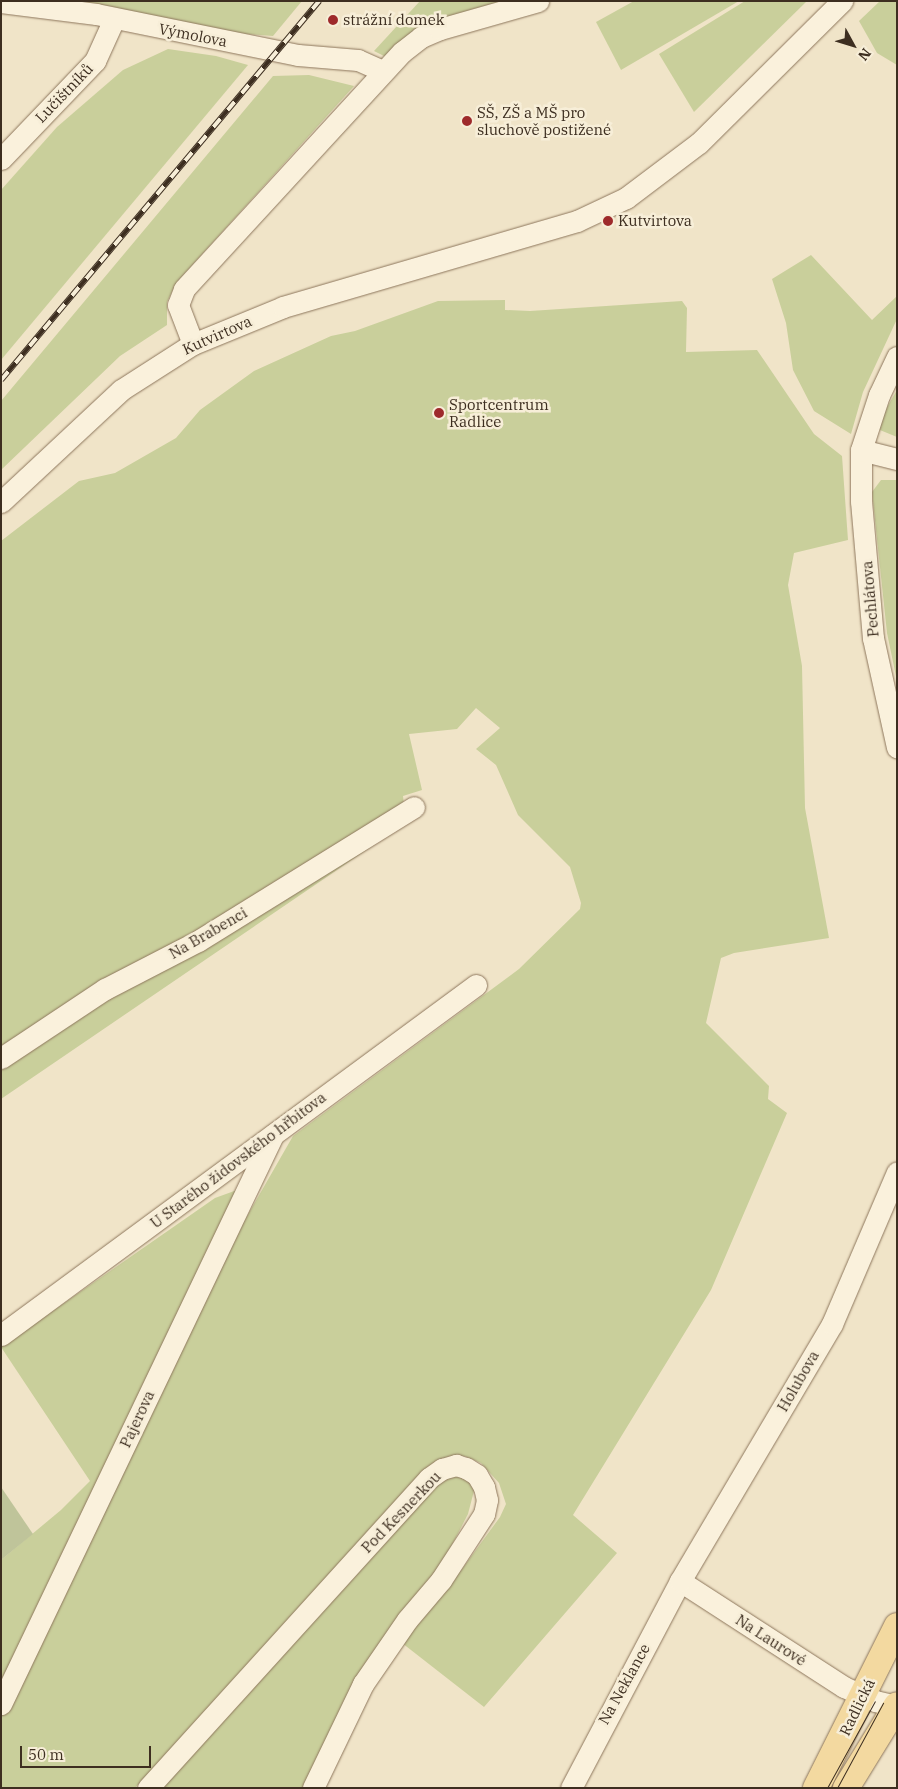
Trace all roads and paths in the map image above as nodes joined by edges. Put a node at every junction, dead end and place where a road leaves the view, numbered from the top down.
1 (538, 1) edge
2 (842, 1) edge
3 (1, 2) edge
4 (114, 19) junction
5 (383, 71) junction
6 (1, 159) edge
7 (193, 344) junction
8 (897, 357) edge
9 (862, 450) junction
10 (897, 459) edge
11 (1, 502) edge
12 (897, 747) edge
13 (414, 807) dead end
14 (476, 985) dead end
15 (1, 1058) edge
16 (272, 1135) junction
17 (897, 1172) edge
18 (2, 1334) edge
19 (680, 1581) junction
20 (897, 1626) edge
21 (863, 1697) junction
22 (1, 1704) edge
23 (896, 1705) edge
24 (148, 1788) edge
25 (313, 1788) edge
26 (571, 1788) edge
27 (816, 1788) edge
28 (846, 1788) edge

1 - 5 street
2 - 7 street, Kutvirtova
3 - 4 street, Výmolova
4 - 5 street, Výmolova
4 - 6 street, Lučištníků
5 - 7 street
7 - 11 street, Kutvirtova
8 - 9 street, Pechlátova
9 - 10 street
9 - 12 street, Pechlátova
13 - 15 street, Na Brabenci
14 - 16 street, U Starého židovského hřbitova
16 - 18 street, U Starého židovského hřbitova
16 - 22 street, Pajerova
17 - 19 street, Holubova
19 - 21 street, Na Laurové
19 - 26 street, Na Neklance
20 - 21 main road, Radlická
21 - 23 street, Na Laurové
21 - 27 main road, Radlická
23 - 28 main road, Radlická
24 - 25 street, Pod Kesnerkou

